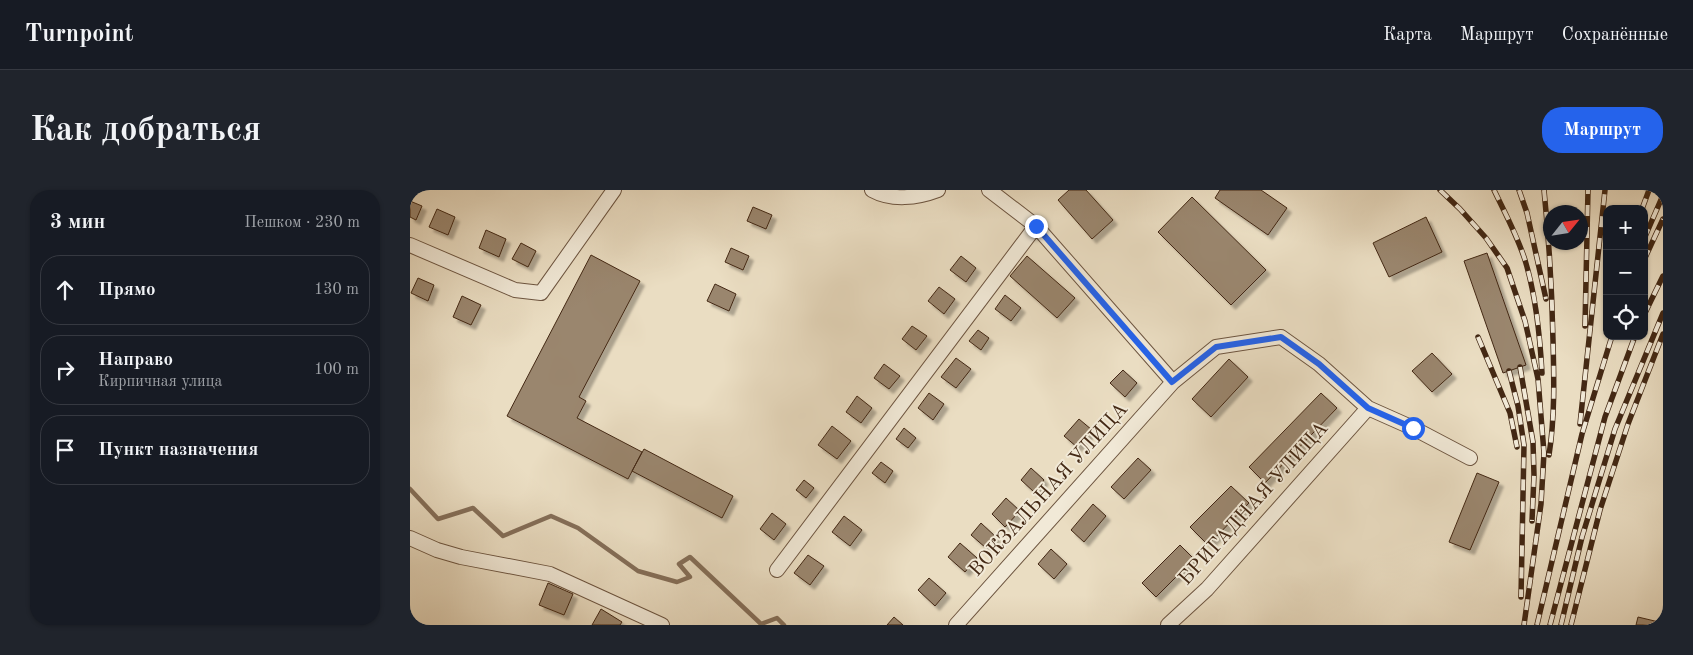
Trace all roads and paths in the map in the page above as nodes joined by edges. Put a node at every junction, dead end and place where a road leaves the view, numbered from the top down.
1 (614, 190) edge
2 (872, 190) edge
3 (938, 190) edge
4 (989, 190) edge
5 (1036, 226) junction
6 (410, 244) edge
7 (1172, 382) junction
8 (1368, 408) junction
9 (1470, 458) dead end
10 (410, 538) edge
11 (776, 570) dead end
12 (662, 625) edge
13 (956, 625) edge
14 (1168, 625) edge

1 - 6 street
2 - 3 street
4 - 5 street
5 - 7 street
5 - 11 street
7 - 8 street, ВОКЗАЛЬНАЯ УЛИЦА
7 - 13 street, ВОКЗАЛЬНАЯ УЛИЦА
8 - 9 street, ВОКЗАЛЬНАЯ УЛИЦА
8 - 14 street, БРИГАДНАЯ УЛИЦА
10 - 12 street

